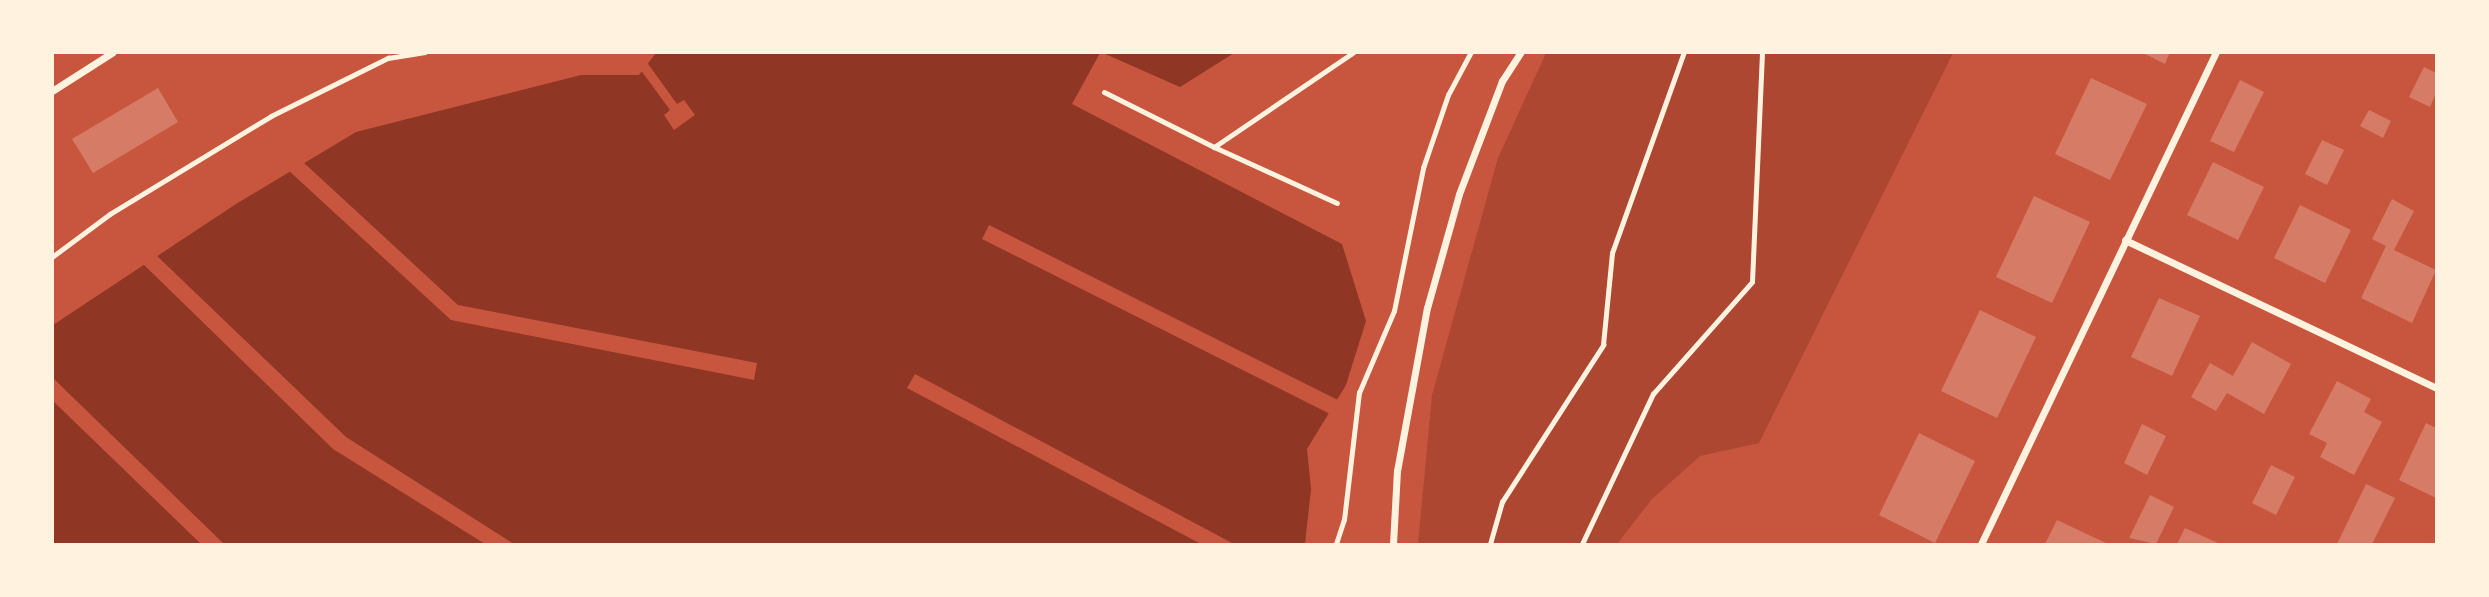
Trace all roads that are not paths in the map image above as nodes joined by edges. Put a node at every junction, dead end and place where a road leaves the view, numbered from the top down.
1 (113, 52) edge
2 (1354, 52) edge
3 (1521, 52) edge
4 (2216, 52) edge
5 (52, 91) edge
6 (1104, 92) dead end
7 (1214, 147) junction
8 (1337, 203) dead end
9 (2125, 240) junction
10 (2437, 387) edge
11 (1393, 544) edge
12 (1981, 544) edge

1 - 5 street
2 - 7 lane
3 - 11 street
4 - 9 street
6 - 7 lane
7 - 8 lane
9 - 10 street
9 - 12 street

